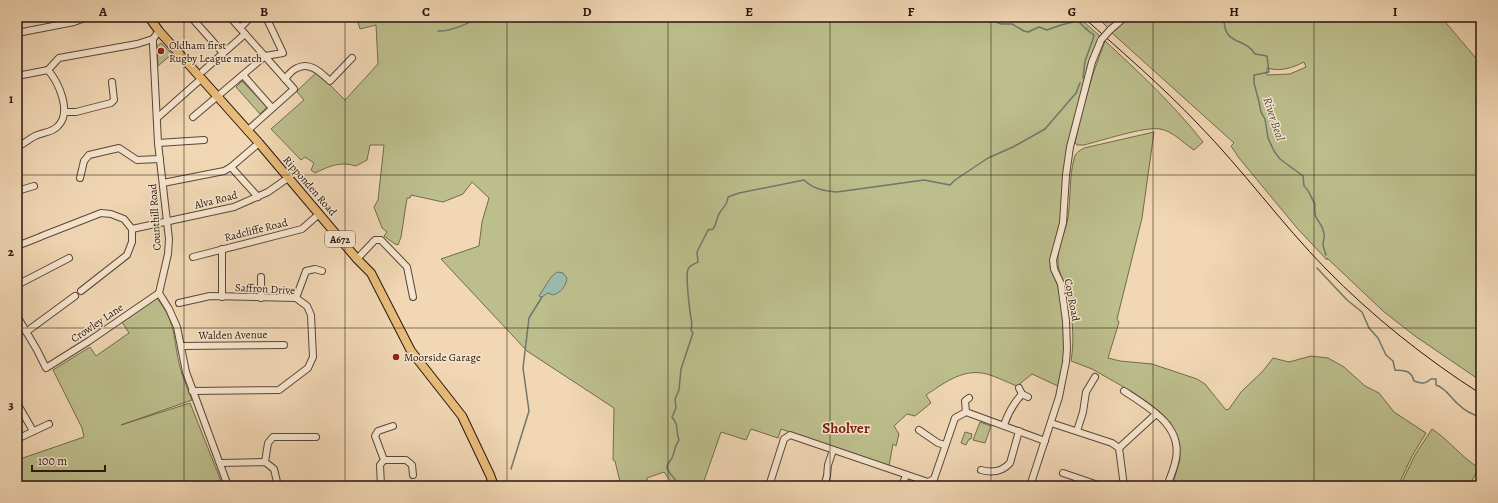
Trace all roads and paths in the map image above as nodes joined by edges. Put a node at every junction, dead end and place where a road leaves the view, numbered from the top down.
1 (87, 17) edge
2 (149, 17) edge
3 (191, 17) edge
4 (230, 17) edge
5 (251, 17) edge
6 (266, 17) edge
7 (1125, 17) edge
8 (240, 28) junction
9 (159, 31) junction
10 (17, 33) edge
11 (245, 34) junction
12 (153, 39) junction
13 (223, 53) junction
14 (264, 56) junction
15 (352, 58) dead end
16 (48, 70) junction
17 (202, 75) junction
18 (243, 75) junction
19 (17, 76) edge
20 (284, 79) junction
21 (112, 82) dead end
22 (218, 96) junction
23 (272, 108) junction
24 (65, 112) junction
25 (193, 117) dead end
26 (157, 118) junction
27 (247, 131) junction
28 (204, 140) dead end
29 (259, 143) junction
30 (158, 144) junction
31 (17, 147) edge
32 (160, 159) junction
33 (231, 167) junction
34 (80, 178) dead end
35 (288, 178) junction
36 (163, 183) junction
37 (34, 186) dead end
38 (17, 191) edge
39 (258, 197) junction
40 (319, 214) junction
41 (167, 221) junction
42 (132, 229) junction
43 (17, 246) edge
44 (222, 249) junction
45 (193, 257) dead end
46 (69, 258) dead end
47 (358, 259) junction
48 (322, 271) dead end
49 (261, 277) dead end
50 (17, 285) edge
51 (81, 291) dead end
52 (159, 293) junction
53 (75, 296) dead end
54 (222, 297) junction
55 (413, 297) dead end
56 (261, 298) junction
57 (296, 298) junction
58 (179, 304) dead end
59 (17, 316) edge
60 (26, 332) junction
61 (284, 345) dead end
62 (181, 346) junction
63 (1095, 377) dead end
64 (192, 391) junction
65 (1124, 391) dead end
66 (1028, 397) dead end
67 (969, 398) dead end
68 (17, 403) edge
69 (966, 412) junction
70 (1156, 414) junction
71 (49, 424) dead end
72 (1051, 424) junction
73 (1004, 425) junction
74 (393, 426) dead end
75 (919, 430) dead end
76 (33, 431) junction
77 (1019, 431) junction
78 (1077, 431) junction
79 (316, 437) dead end
80 (17, 439) edge
81 (1045, 441) junction
82 (945, 445) junction
83 (1119, 448) junction
84 (833, 450) junction
85 (384, 460) junction
86 (265, 462) junction
87 (220, 463) junction
88 (981, 470) dead end
89 (1063, 473) dead end
90 (906, 474) junction
91 (413, 475) dead end
92 (228, 486) edge
93 (278, 486) edge
94 (381, 486) edge
95 (494, 486) edge
96 (769, 486) edge
97 (824, 486) edge
98 (902, 486) edge
99 (1030, 486) edge
100 (1101, 486) edge
101 (1124, 486) edge
102 (1167, 486) edge

1 - 10 street
2 - 9 main road, Ripponden Road / A672
3 - 13 street
4 - 8 street
5 - 8 street
6 - 14 street
7 - 72 street, Cop Road, bridge
8 - 11 street
9 - 12 street
9 - 17 main road, Ripponden Road / A672
11 - 13 street
11 - 14 street
12 - 16 street
12 - 26 street, Counthill Road
13 - 17 street
14 - 18 street
14 - 20 street
15 - 20 street
16 - 19 street
16 - 24 street
17 - 22 main road, Ripponden Road / A672
17 - 26 street
18 - 22 street
18 - 23 street
20 - 23 street
21 - 24 street
22 - 25 street
22 - 27 main road, Ripponden Road / A672
23 - 27 street
24 - 31 street
26 - 30 street, Counthill Road
27 - 29 main road, Ripponden Road / A672
28 - 30 street
29 - 33 street
29 - 35 main road, Ripponden Road / A672
30 - 32 street, Counthill Road
32 - 34 street
32 - 36 street, Counthill Road
33 - 36 street
33 - 39 street
35 - 39 street, Alva Road
35 - 40 main road, Ripponden Road / A672
36 - 41 street, Counthill Road
37 - 38 street
39 - 41 street, Alva Road
40 - 44 street, Radcliffe Road
40 - 47 main road, Ripponden Road / A672
41 - 42 street, Alva Road
41 - 52 street, Counthill Road
42 - 43 street
42 - 51 street
44 - 45 street, Radcliffe Road
44 - 54 street
46 - 50 street
47 - 55 street
47 - 95 main road, Ripponden Road / A672
48 - 57 street
49 - 56 street
52 - 60 street, Crowley Lane
52 - 62 street
53 - 60 street
54 - 56 street, Saffron Drive
54 - 58 street, Saffron Drive
56 - 57 street, Saffron Drive
57 - 64 street, Saffron Drive
59 - 60 street
61 - 62 street, Walden Avenue
62 - 64 street
63 - 78 street
64 - 87 street
65 - 70 street
66 - 73 street
67 - 69 street
68 - 76 street
69 - 73 street
69 - 82 street
70 - 83 street
70 - 102 street
71 - 76 street
72 - 78 street
72 - 81 street, Cop Road
73 - 77 street
74 - 85 street
75 - 82 street
76 - 80 street
77 - 81 street
77 - 88 street
78 - 83 street
79 - 86 street
81 - 99 street, Cop Road
82 - 90 street
83 - 101 street
84 - 90 street
84 - 96 street
84 - 97 street
85 - 91 street
85 - 94 street
86 - 87 street
86 - 93 street
87 - 92 street
89 - 100 street
90 - 98 street

